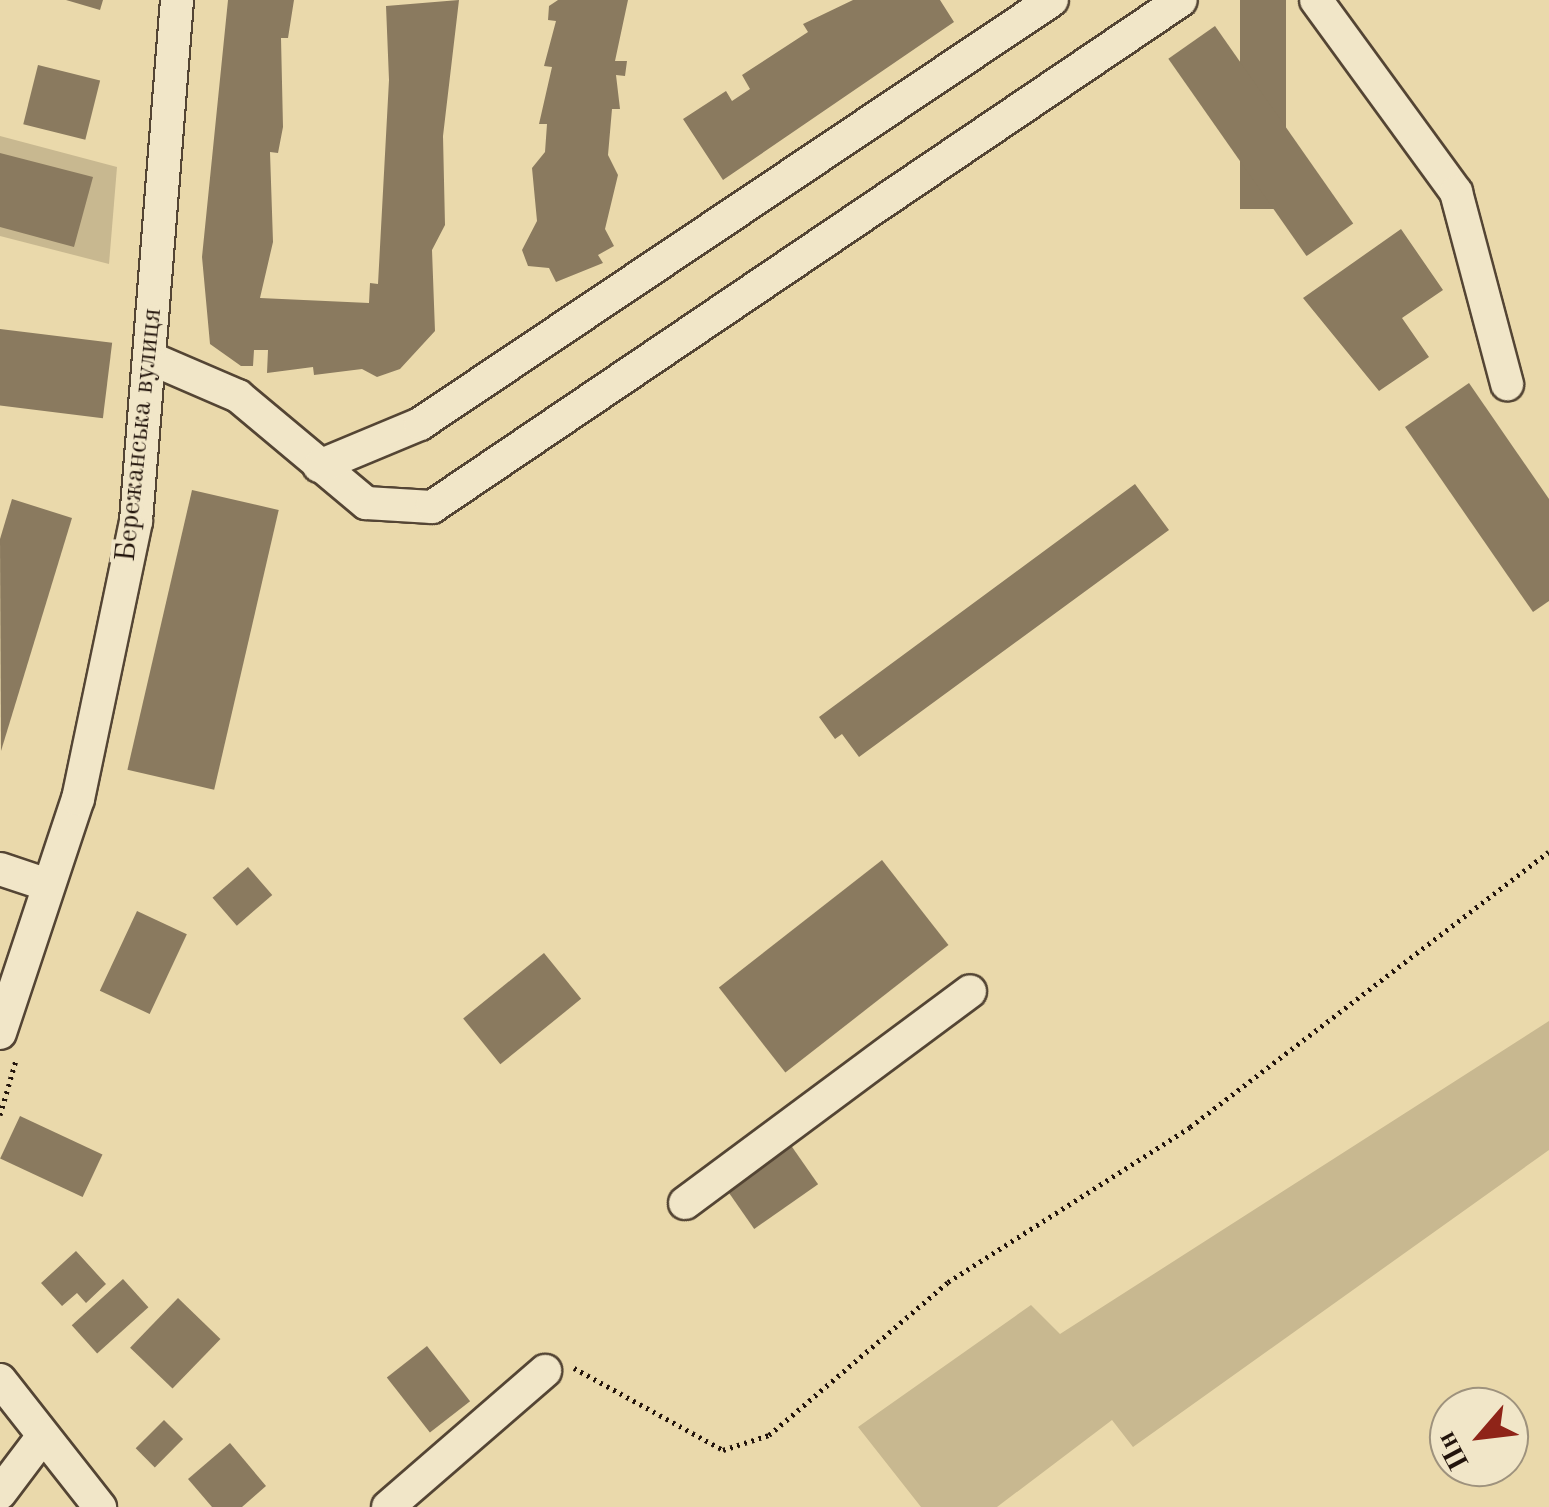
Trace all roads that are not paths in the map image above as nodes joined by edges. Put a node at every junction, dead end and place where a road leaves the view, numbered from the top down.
1 (177, 0) edge
2 (1052, 0) edge
3 (1180, 0) edge
4 (1316, 0) edge
5 (152, 359) junction
6 (1507, 384) dead end
7 (318, 466) junction
8 (0, 869) edge
9 (45, 884) junction
10 (970, 991) dead end
11 (0, 1033) edge
12 (685, 1203) dead end
13 (551, 1366) road end
14 (0, 1380) edge
15 (44, 1436) junction
16 (0, 1492) edge
17 (100, 1507) edge
18 (388, 1507) edge

1 - 5 street, Бережанська вулиця
2 - 7 street
3 - 7 street
4 - 6 street
5 - 7 street
5 - 9 street, Бережанська вулиця
8 - 9 street
9 - 11 street, Бережанська вулиця
10 - 12 street
13 - 18 street
14 - 15 street
15 - 16 street
15 - 17 street

